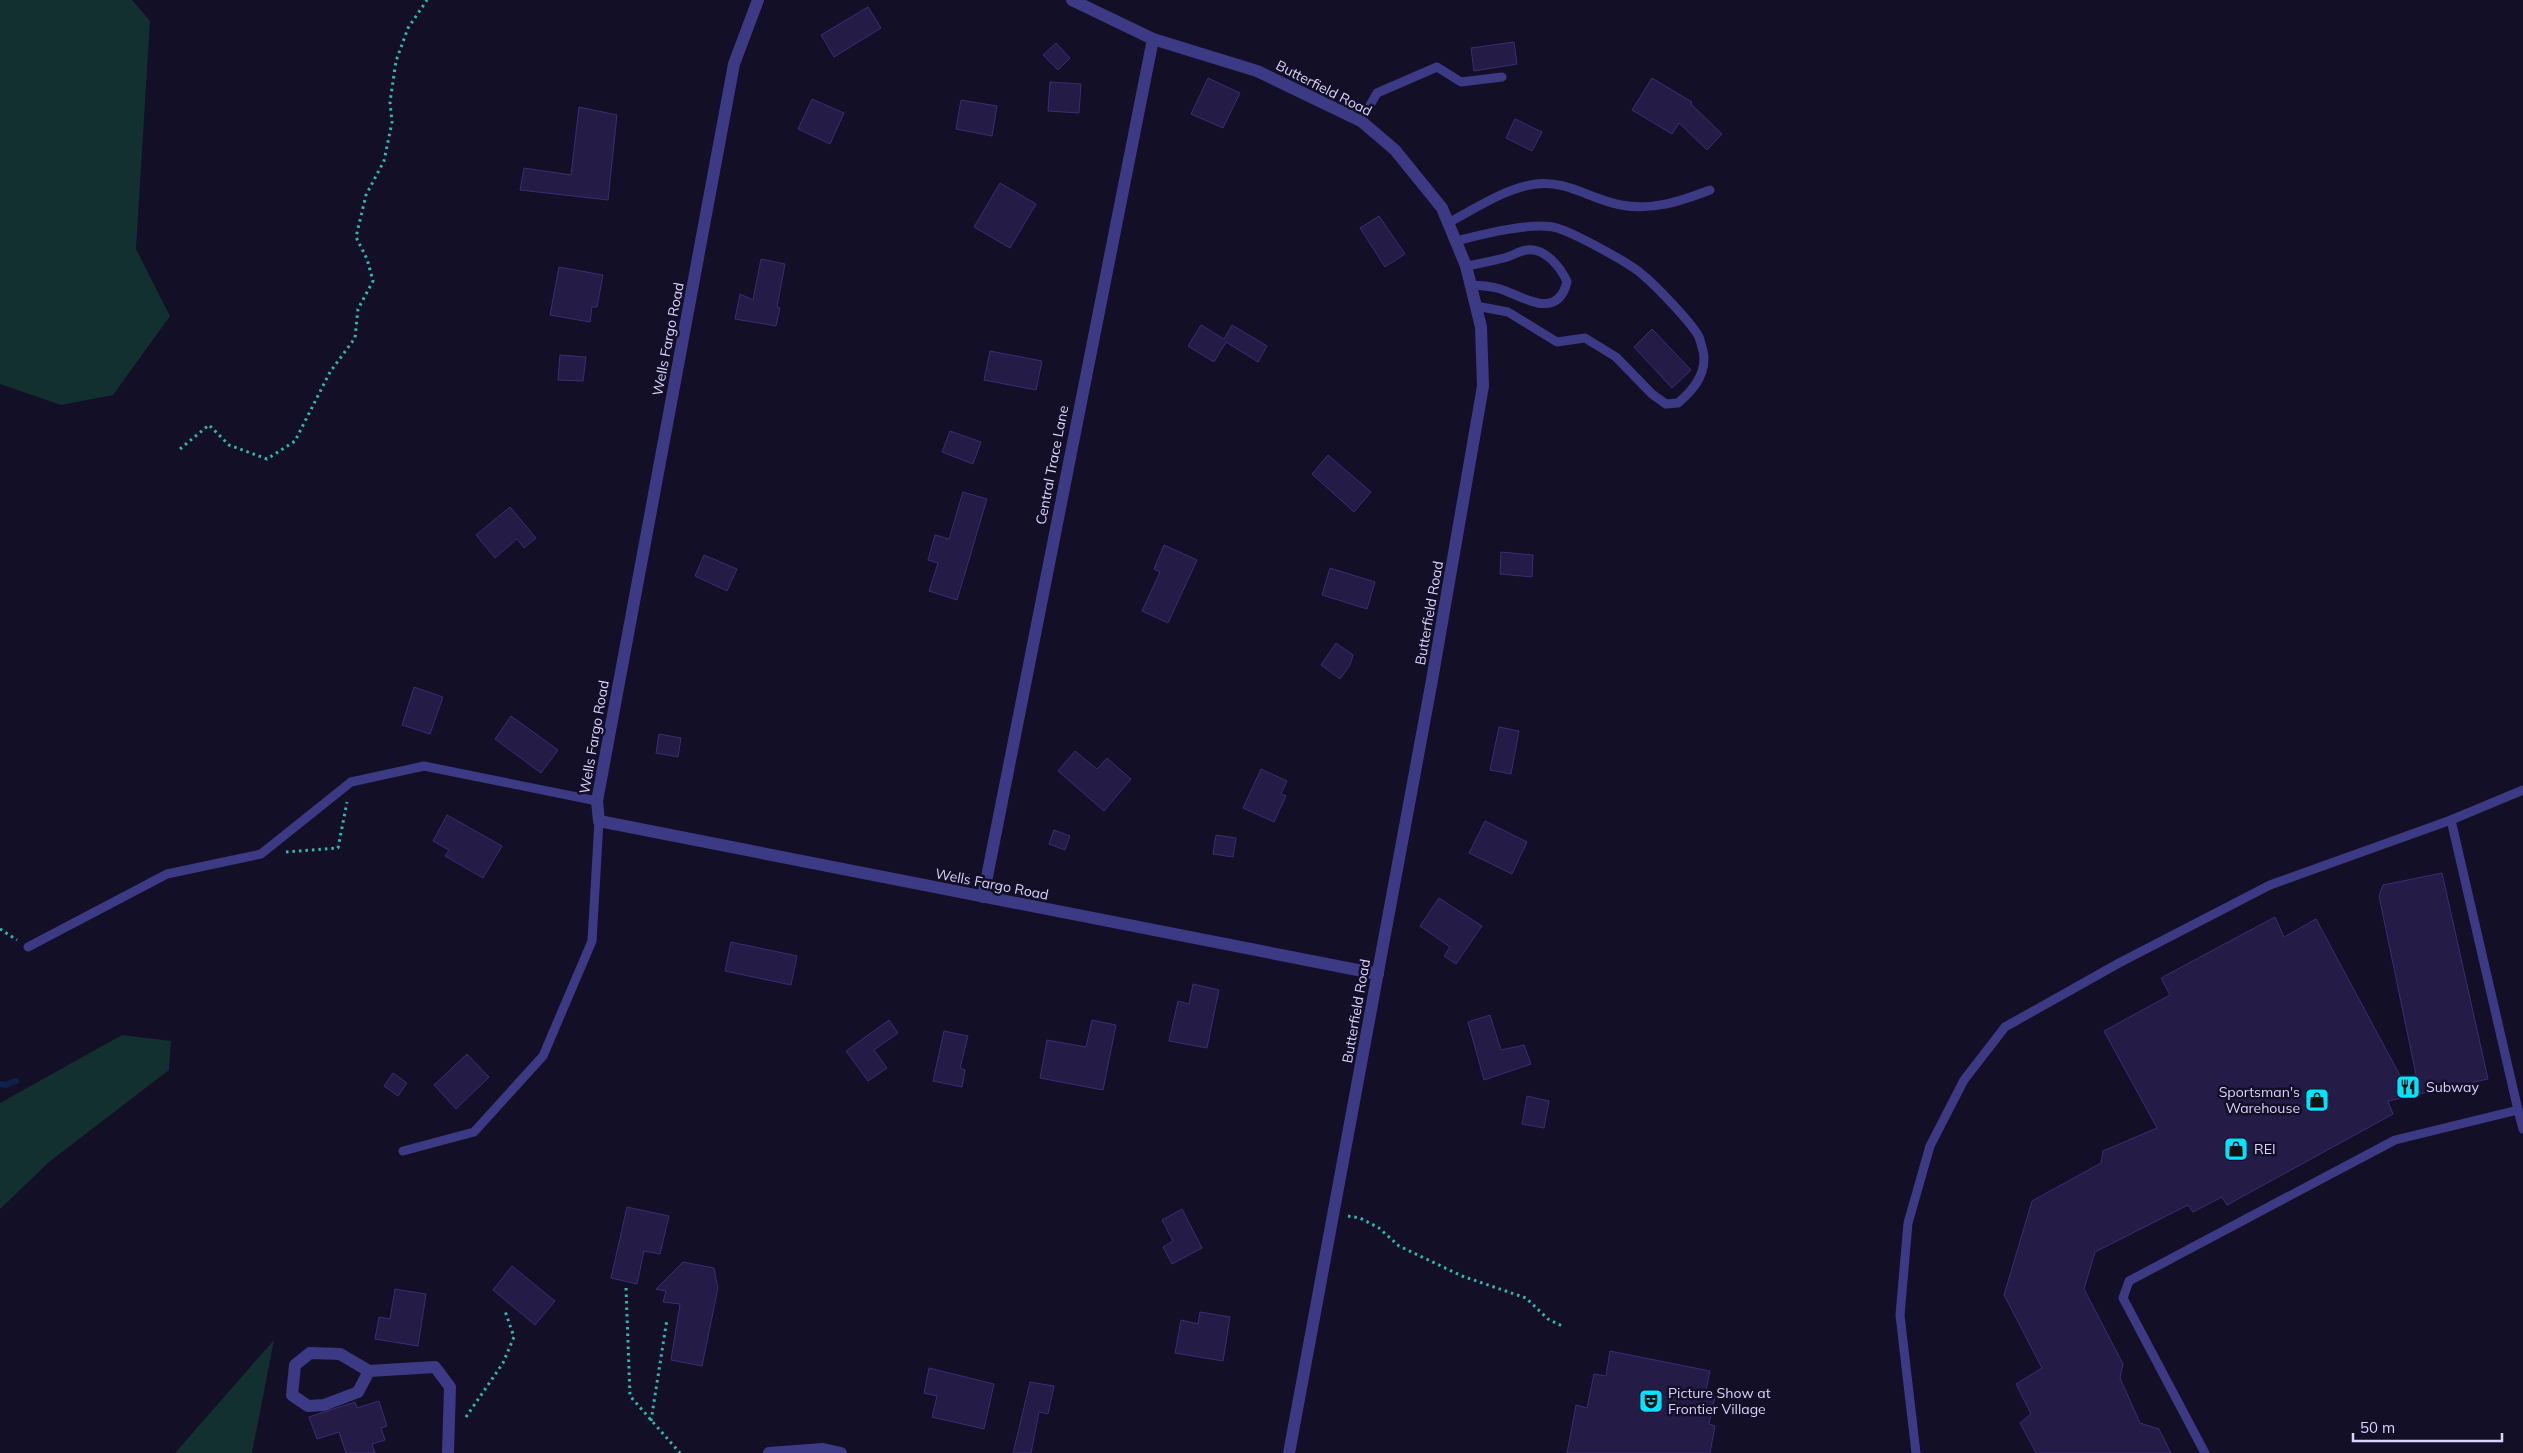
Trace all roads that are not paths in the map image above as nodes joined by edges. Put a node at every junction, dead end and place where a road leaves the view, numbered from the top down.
1 (758, 0) edge
2 (1072, 0) edge
3 (1153, 39) junction
4 (1502, 77) dead end
5 (1361, 121) junction
6 (1710, 190) dead end
7 (1448, 223) junction
8 (1456, 241) junction
9 (1466, 266) junction
10 (1472, 285) junction
11 (1476, 306) junction
12 (2523, 790) edge
13 (597, 801) junction
14 (2451, 820) junction
15 (598, 821) junction
16 (983, 897) junction
17 (28, 946) road end
18 (1378, 974) junction
19 (2518, 1110) junction
20 (2523, 1129) edge
21 (403, 1151) dead end
22 (369, 1371) junction
23 (449, 1447) edge
24 (769, 1453) edge
25 (841, 1453) edge
26 (1289, 1453) edge
27 (1916, 1453) edge
28 (2205, 1453) edge

1 - 13 street, Wells Fargo Road
2 - 3 street, Butterfield Road
3 - 5 street, Butterfield Road
3 - 16 street, Central Trace Lane
4 - 5 lane
5 - 7 street, Butterfield Road
6 - 7 lane
7 - 8 street, Butterfield Road
8 - 9 street, Butterfield Road
8 - 11 lane
9 - 10 street, Butterfield Road
9 - 10 lane
10 - 11 street, Butterfield Road
11 - 18 street, Butterfield Road
12 - 14 lane
13 - 15 street, Wells Fargo Road
13 - 17 lane
14 - 19 lane
14 - 27 lane
15 - 16 street, Wells Fargo Road
15 - 21 lane
16 - 18 street, Wells Fargo Road
18 - 26 street, Butterfield Road
19 - 20 lane
19 - 28 lane
22 - 22 street
22 - 23 street
24 - 25 street

